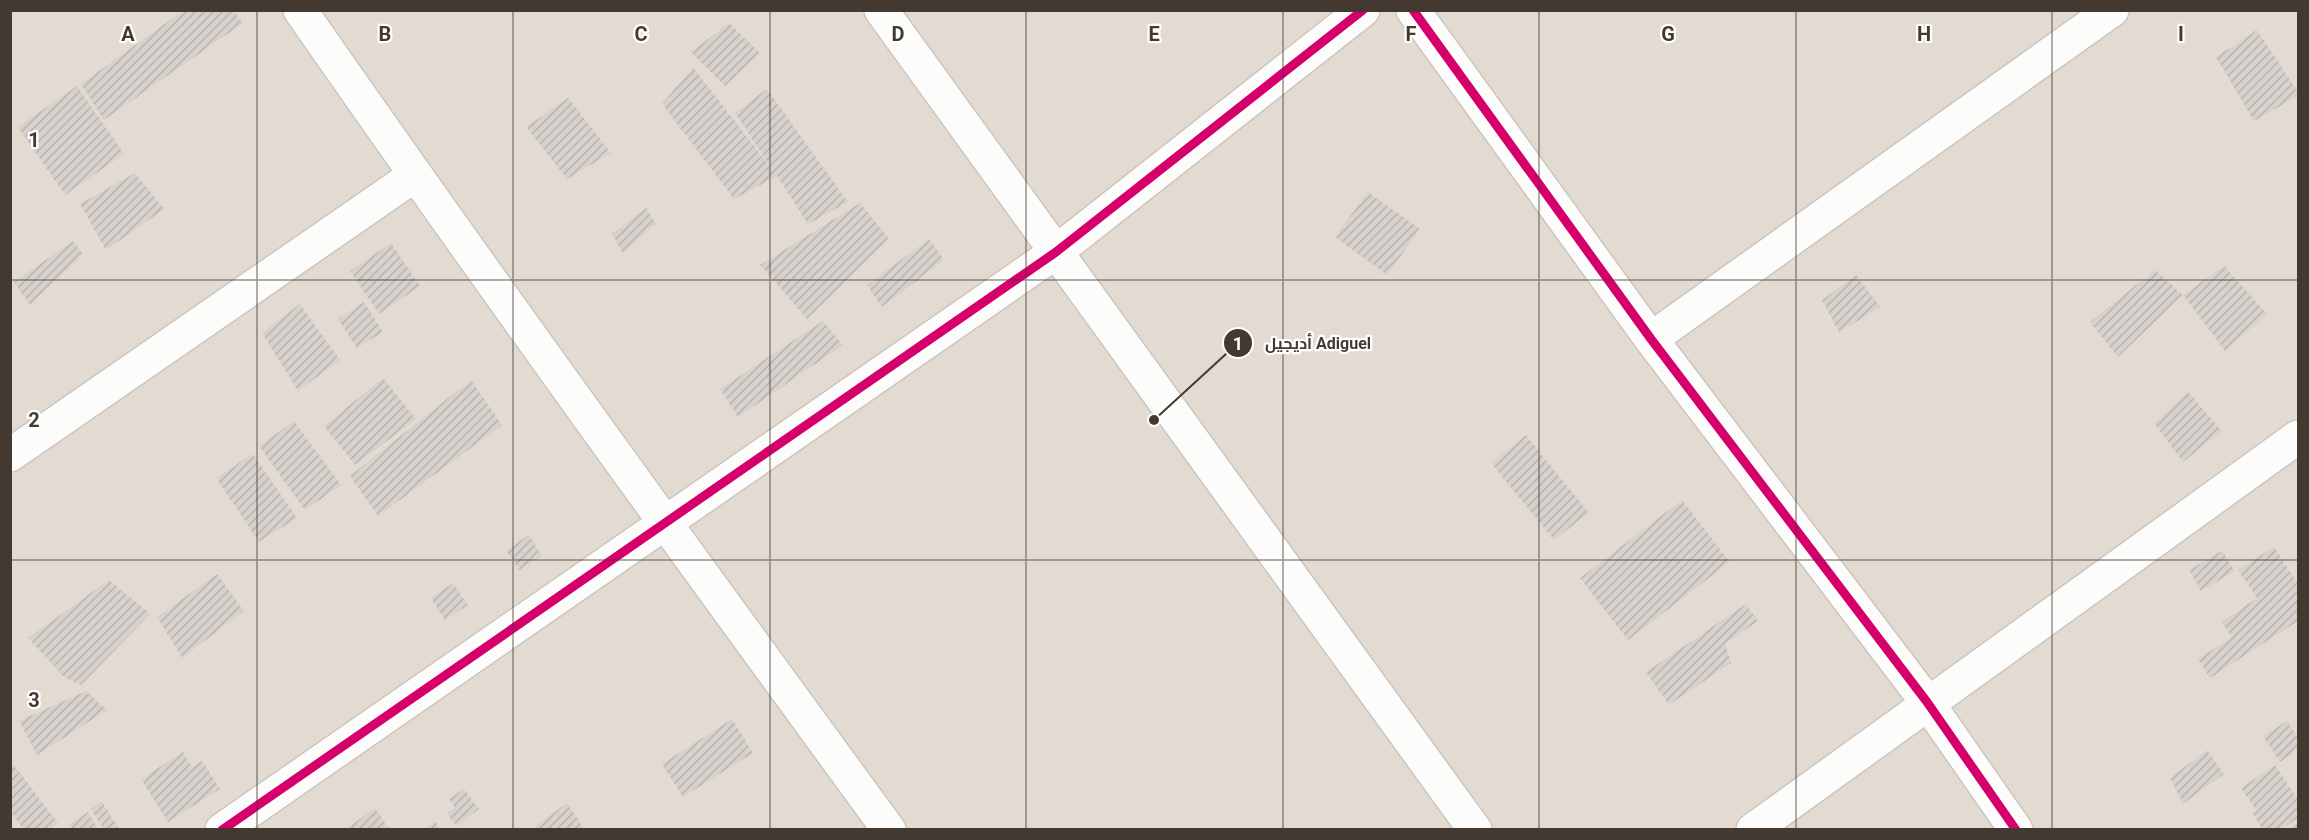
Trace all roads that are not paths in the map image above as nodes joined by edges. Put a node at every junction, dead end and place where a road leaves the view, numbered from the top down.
1 (300, 10) edge
2 (881, 10) edge
3 (1363, 10) edge
4 (1413, 10) edge
5 (2112, 10) edge
6 (415, 175) junction
7 (1056, 252) junction
8 (1652, 339) junction
9 (2298, 437) edge
10 (10, 455) edge
11 (663, 522) junction
12 (1927, 702) junction
13 (222, 830) edge
14 (889, 830) edge
15 (1475, 830) edge
16 (1753, 830) edge
17 (2016, 830) edge

1 - 6 street
2 - 7 street
3 - 7 street
4 - 8 street
5 - 8 street
6 - 10 street
6 - 11 street
7 - 11 street
7 - 15 street
8 - 12 street
9 - 12 street
11 - 13 street
11 - 14 street
12 - 16 street
12 - 17 street

